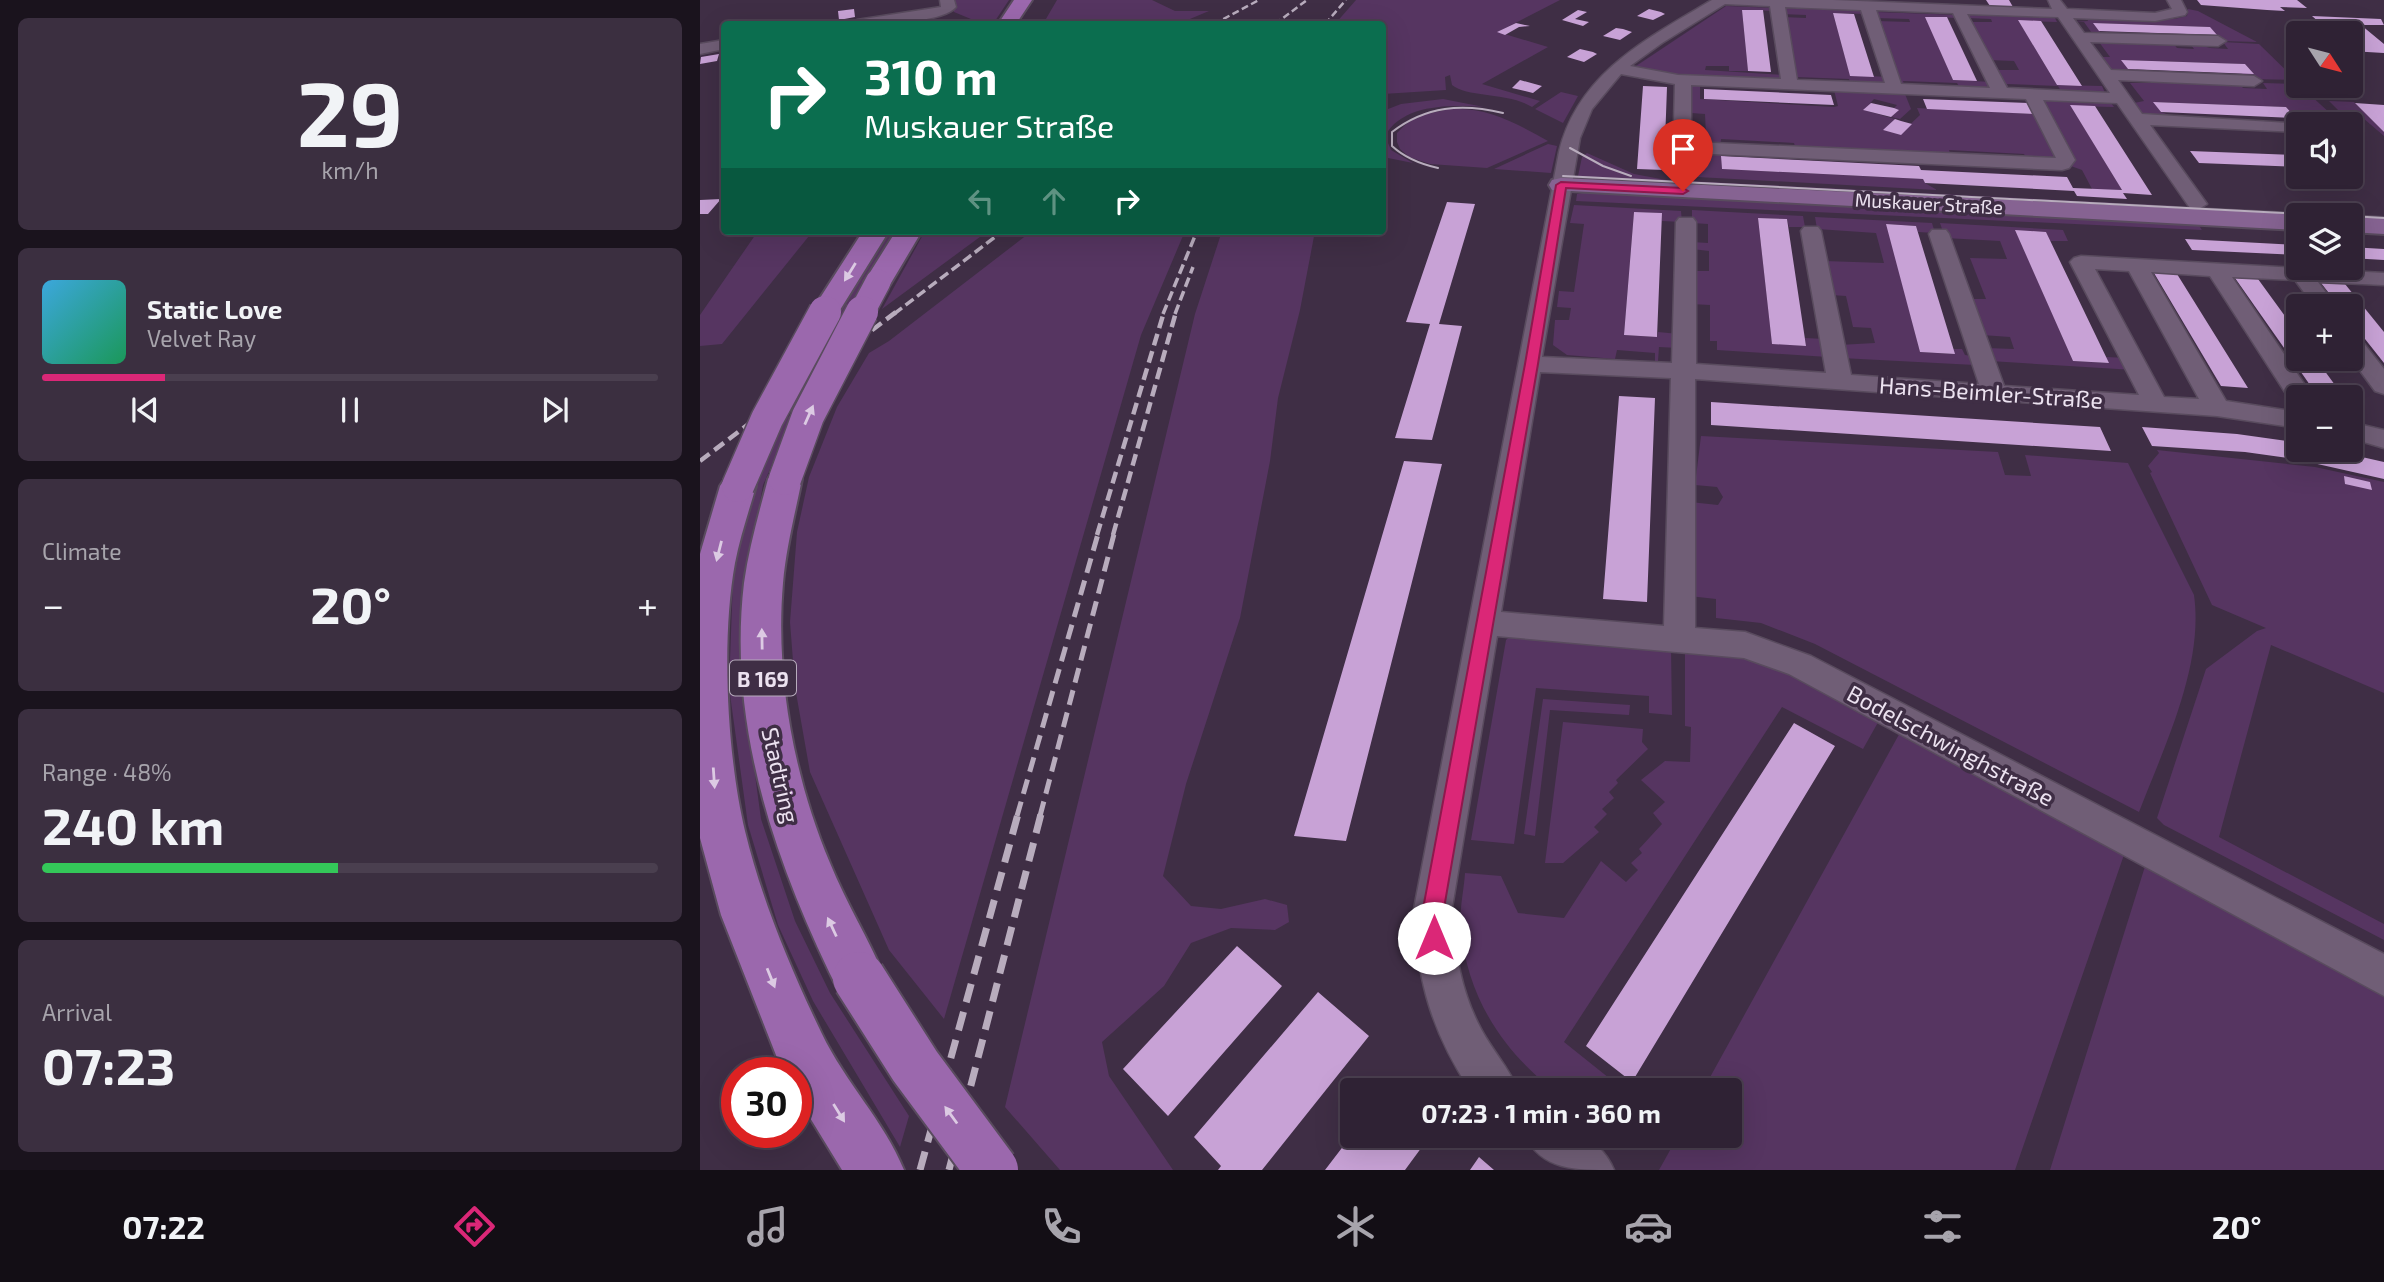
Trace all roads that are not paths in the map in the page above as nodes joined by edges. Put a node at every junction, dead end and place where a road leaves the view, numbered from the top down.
1 (1023, 0) edge
2 (1724, 0) edge
3 (2054, 0) edge
4 (2174, 0) edge
5 (1777, 3) junction
6 (946, 5) edge
7 (1867, 6) junction
8 (1958, 10) junction
9 (2063, 14) junction
10 (871, 21) edge
11 (1009, 21) edge
12 (2079, 37) junction
13 (2218, 41) dead end
14 (721, 46) edge
15 (700, 49) edge
16 (1616, 68) junction
17 (2106, 75) junction
18 (1683, 80) junction
19 (2254, 81) dead end
20 (1790, 85) junction
21 (1900, 89) junction
22 (2001, 93) junction
23 (2032, 94) junction
24 (2122, 98) junction
25 (2137, 119) junction
26 (2286, 126) edge
27 (1561, 185) junction
28 (2197, 204) dead end
29 (2286, 221) edge
30 (1686, 222) dead end
31 (2363, 225) edge
32 (2384, 226) edge
33 (1811, 231) dead end
34 (1939, 234) dead end
35 (873, 235) edge
36 (907, 235) edge
37 (2136, 265) junction
38 (2217, 270) junction
39 (2286, 273) edge
40 (2363, 278) edge
41 (2384, 279) edge
42 (2363, 358) edge
43 (1532, 364) junction
44 (1683, 371) junction
45 (1840, 382) junction
46 (2293, 385) edge
47 (2384, 386) edge
48 (1994, 392) junction
49 (2156, 404) junction
50 (2217, 408) junction
51 (2286, 418) edge
52 (2363, 433) edge
53 (2384, 439) edge
54 (1484, 623) junction
55 (1679, 639) junction
56 (2384, 976) edge
57 (1487, 1078) edge
58 (1563, 1148) edge
59 (875, 1170) edge
60 (992, 1170) edge
61 (1591, 1170) edge

1 - 11 main road
2 - 5 street
2 - 16 street
3 - 9 street
4 - 9 street
5 - 7 street
5 - 20 street
6 - 10 street
7 - 8 street
7 - 21 street
8 - 9 street
8 - 22 street
9 - 12 street
12 - 13 street
12 - 17 street
14 - 15 street
16 - 18 street
16 - 27 street
17 - 19 street
17 - 24 street
18 - 20 street
18 - 23 street, Muskauer Straße
20 - 21 street
21 - 22 street
22 - 23 street
23 - 24 street
24 - 25 street
25 - 26 street
25 - 28 street
27 - 29 street, Muskauer Straße
27 - 43 street
30 - 44 street
31 - 32 street
33 - 45 street
34 - 48 street, Muskauer Straße
35 -> 59 main road, B 169, bridge
60 -> 36 main road, Stadtring / B 169, bridge
37 - 38 street
37 - 49 street
37 - 50 street
38 - 39 street
38 - 46 street
40 - 41 street
42 - 47 street
43 - 44 street, Hans-Beimler-Straße
43 - 54 street
44 - 45 street, Hans-Beimler-Straße
44 - 55 street
45 - 48 street, Hans-Beimler-Straße
48 - 49 street, Hans-Beimler-Straße
49 - 50 street, Hans-Beimler-Straße
50 - 51 street, Hans-Beimler-Straße
52 - 53 street
54 - 55 street, Bodelschwinghstraße
54 - 57 street
55 - 56 street, Bodelschwinghstraße
58 - 61 street

